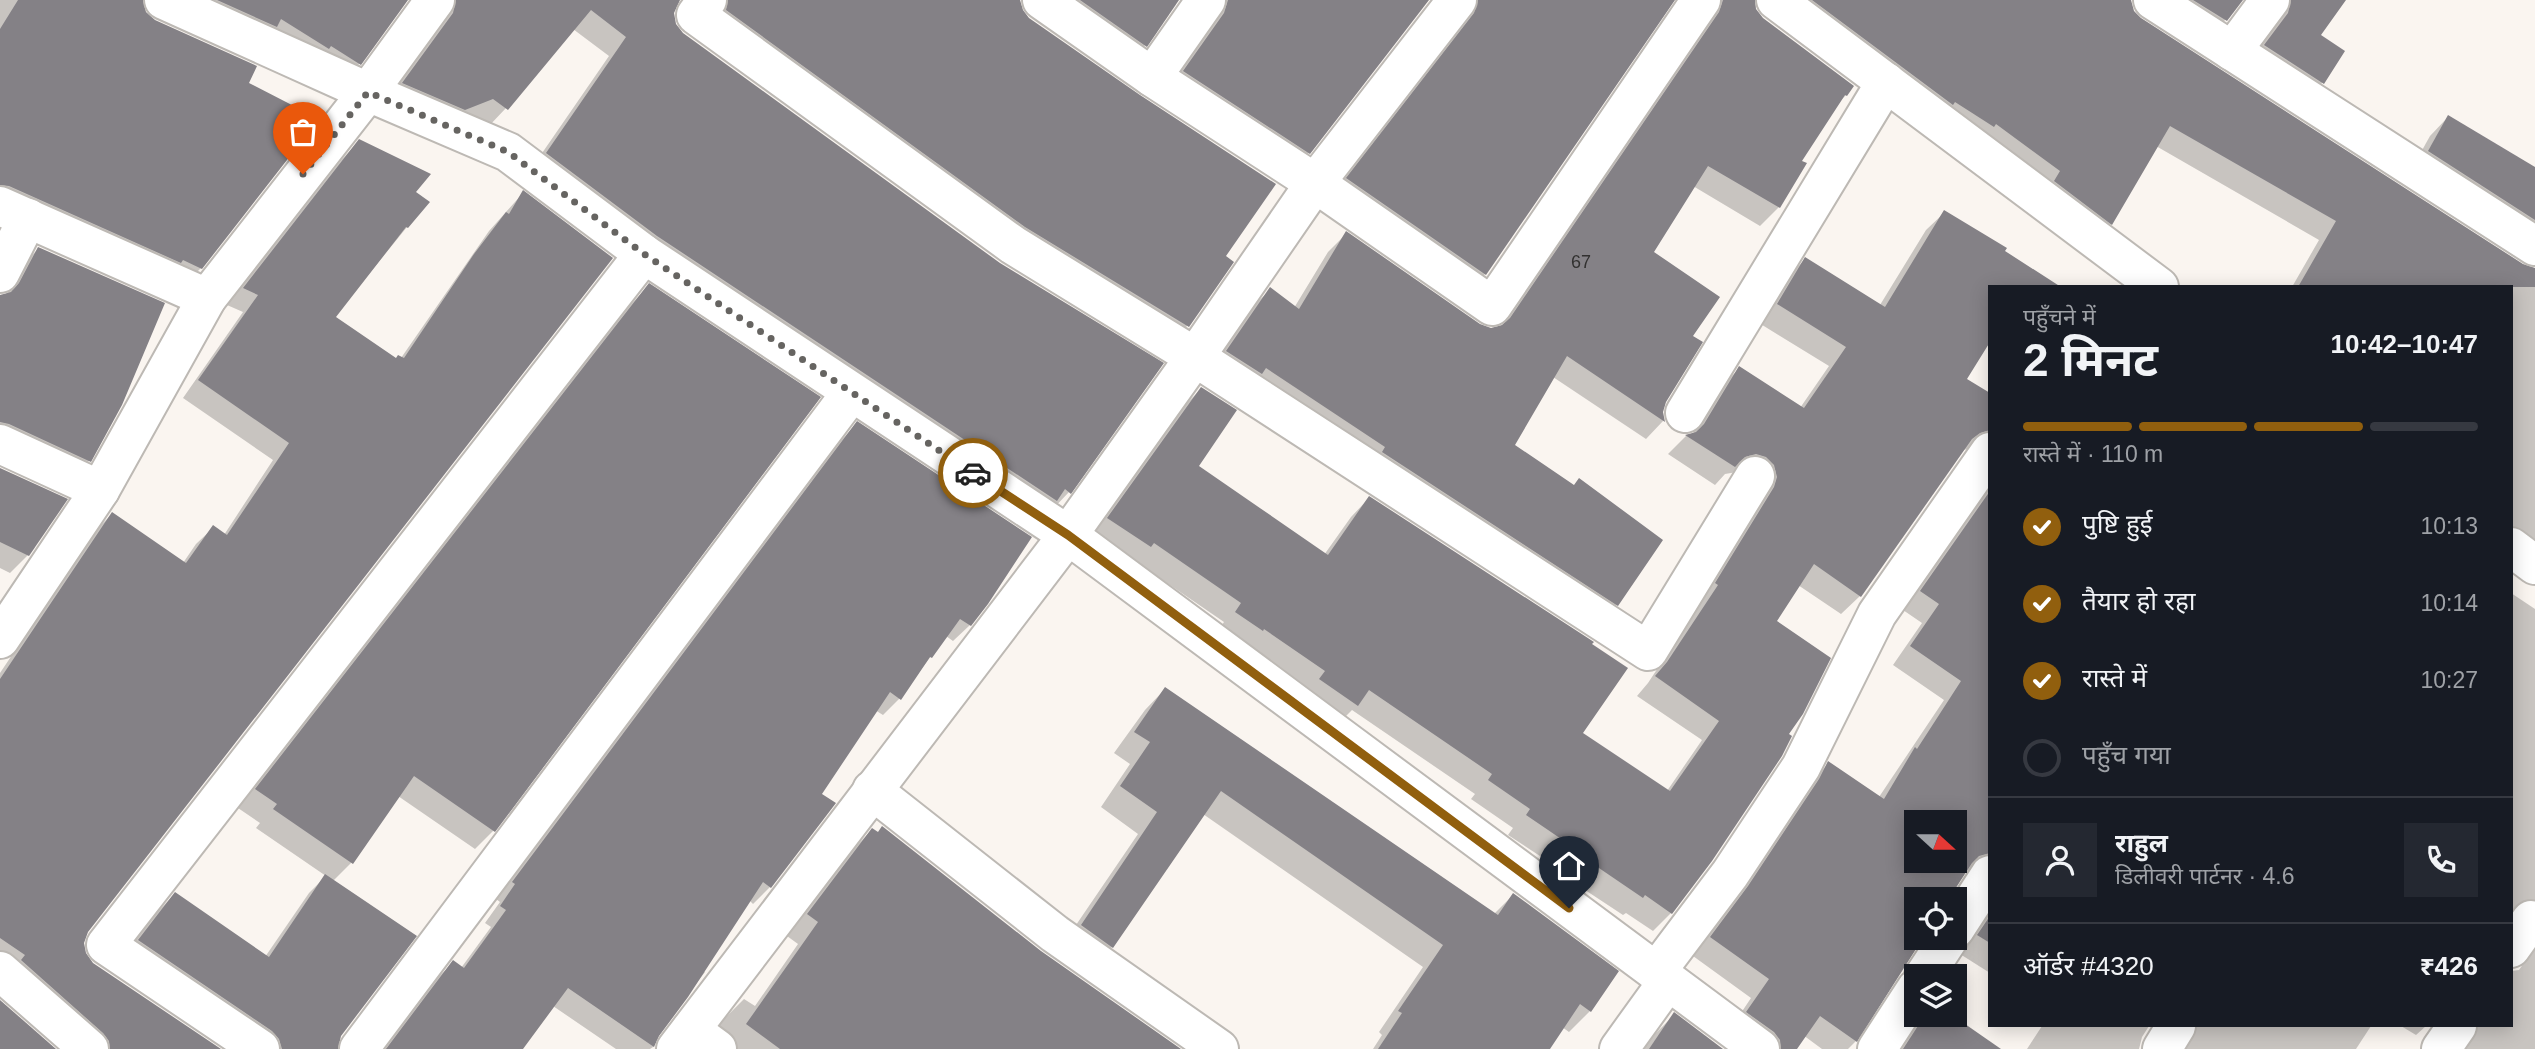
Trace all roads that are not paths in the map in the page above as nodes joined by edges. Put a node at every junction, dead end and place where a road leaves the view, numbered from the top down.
1 (435, 0) edge
2 (708, 0) edge
3 (1042, 0) edge
4 (1206, 0) edge
5 (1457, 0) edge
6 (1701, 0) edge
7 (1776, 0) edge
8 (2153, 0) edge
9 (2270, 0) edge
10 (182, 3) edge
11 (2232, 51) junction
12 (1152, 77) junction
13 (1886, 82) junction
14 (368, 92) junction
15 (1315, 183) junction
16 (14, 212) edge
17 (2535, 246) edge
18 (644, 254) junction
19 (0, 273) edge
20 (2113, 274) edge
21 (2153, 285) edge
22 (207, 298) junction
23 (1195, 357) junction
24 (851, 393) junction
25 (1685, 413) dead end
26 (0, 444) edge
27 (1988, 455) edge
28 (1755, 476) dead end
29 (100, 490) junction
30 (1068, 535) junction
31 (2513, 548) edge
32 (2535, 565) edge
33 (0, 639) edge
34 (872, 790) junction
35 (1988, 878) edge
36 (1967, 910) edge
37 (0, 971) edge
38 (1662, 977) junction
39 (1904, 1007) edge
40 (2175, 1027) edge
41 (2456, 1027) edge
42 (695, 1043) edge
43 (89, 1049) edge
44 (260, 1049) edge
45 (359, 1049) edge
46 (1219, 1049) edge
47 (1619, 1049) edge
48 (1760, 1049) edge
49 (1877, 1049) edge
50 (2162, 1049) edge
51 (2441, 1049) edge

1 - 14 street
2 - 23 street
3 - 12 street
4 - 12 street
5 - 15 street
6 - 15 street
7 - 13 street
8 - 11 street
9 - 11 street
10 - 14 street
11 - 17 street
12 - 15 street
13 - 20 street
13 - 25 street
14 - 18 street
14 - 22 street
15 - 23 street
16 - 19 street
16 - 22 street
18 - 24 street
18 - 44 street
20 - 21 street
22 - 29 street
23 - 28 street
23 - 30 street
24 - 30 street
24 - 45 street
26 - 29 street
27 - 38 street
29 - 33 street
30 - 34 street
30 - 38 street
31 - 32 street
34 - 42 street
34 - 46 street
35 - 36 street
37 - 43 street
38 - 47 street
38 - 48 street
39 - 49 street
40 - 50 street
41 - 51 street

